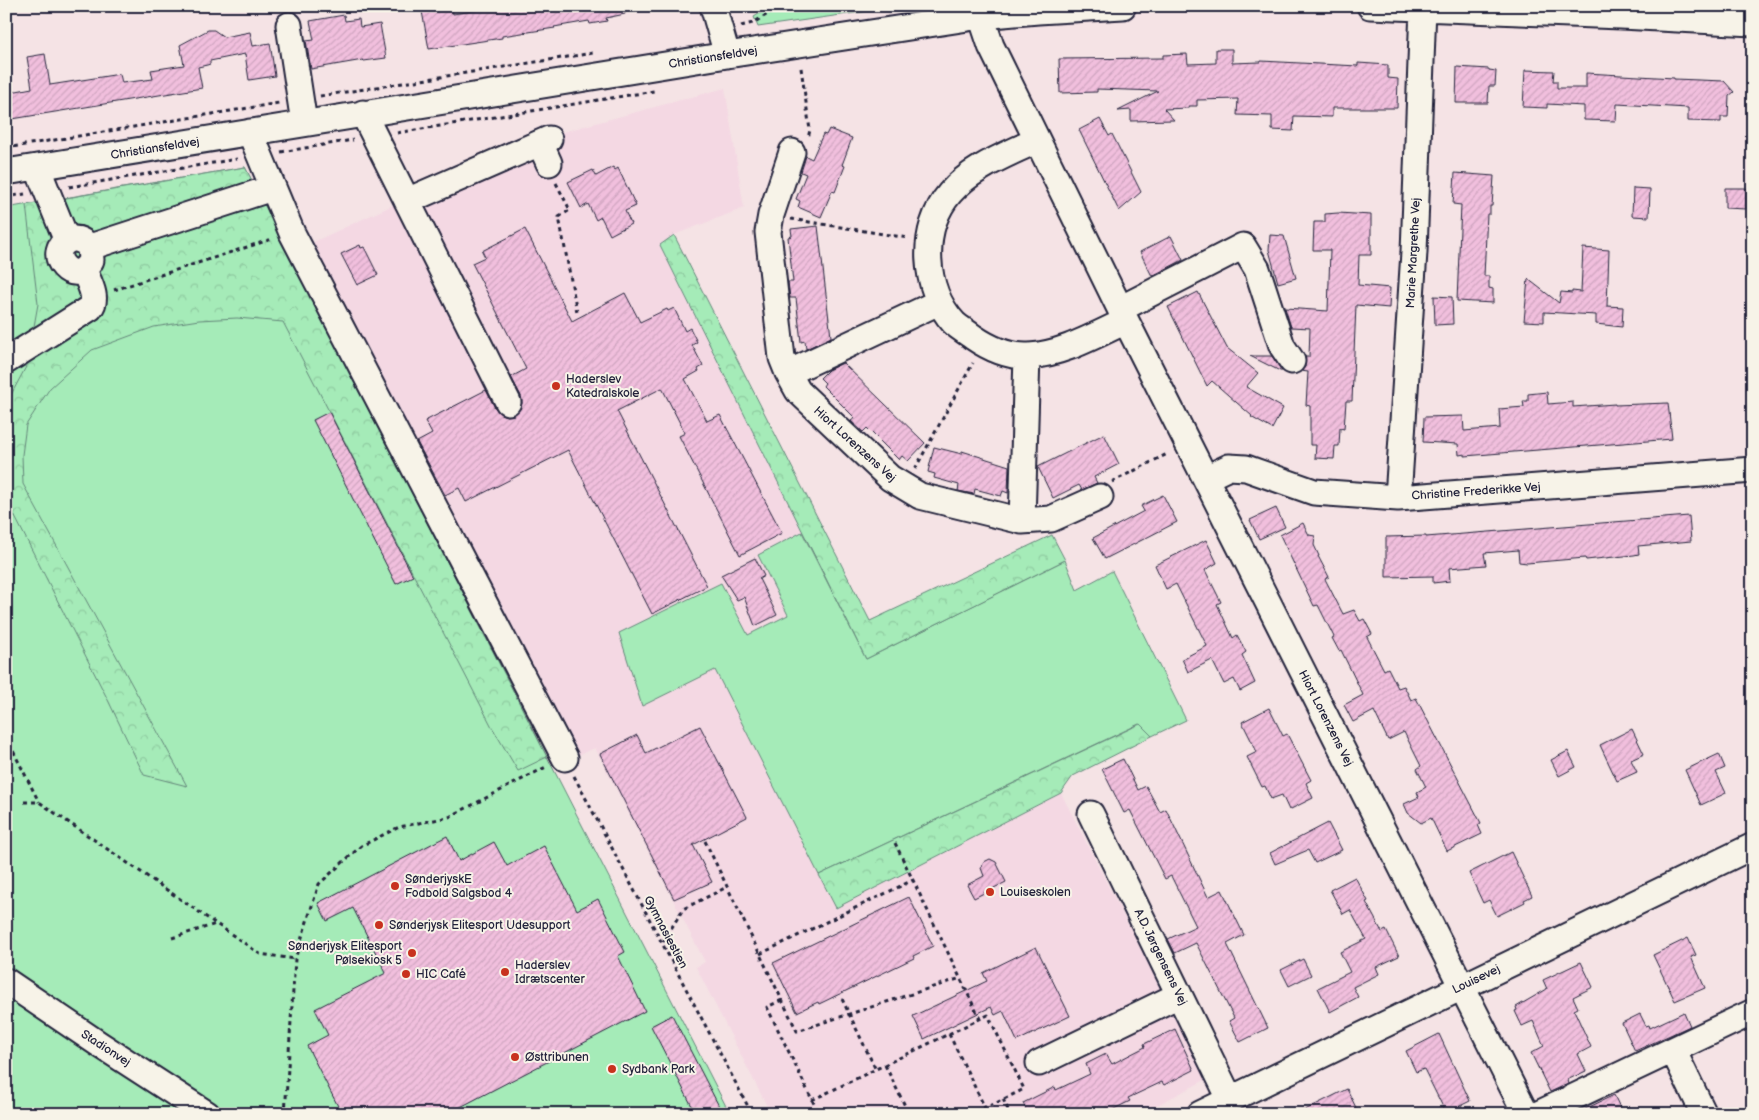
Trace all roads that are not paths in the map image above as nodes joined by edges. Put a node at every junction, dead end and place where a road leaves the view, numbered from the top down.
1 (712, 6) edge
2 (1123, 6) edge
3 (1370, 6) edge
4 (1423, 7) edge
5 (981, 16) junction
6 (1753, 23) edge
7 (289, 25) dead end
8 (726, 54) junction
9 (363, 113) junction
10 (304, 123) junction
11 (250, 132) junction
12 (1037, 140) junction
13 (546, 148) road end
14 (792, 152) road end
15 (37, 167) junction
16 (6, 172) edge
17 (272, 188) junction
18 (407, 201) junction
19 (80, 253) junction
20 (939, 302) junction
21 (1123, 315) junction
22 (1027, 356) junction
23 (1292, 360) dead end
24 (6, 361) edge
25 (788, 373) junction
26 (508, 402) dead end
27 (1753, 470) edge
28 (1206, 478) junction
29 (1100, 497) road end
30 (1398, 498) junction
31 (1022, 521) junction
32 (565, 758) road end
33 (1091, 814) dead end
34 (1753, 846) edge
35 (6, 981) edge
36 (1461, 986) junction
37 (1179, 995) junction
38 (1753, 1012) edge
39 (1673, 1050) junction
40 (1039, 1062) dead end
41 (1230, 1099) junction
42 (207, 1114) edge
43 (1200, 1114) edge
44 (1526, 1114) edge
45 (1538, 1114) edge
46 (1704, 1114) edge

1 - 8 street
2 - 5 street, Christiansfeldvej
3 - 4 street
4 - 6 street
4 - 30 street, Marie Margrethe Vej
5 - 8 street, Christiansfeldvej
5 - 12 street, Hiort Lorenzens Vej
7 - 10 street
8 - 9 street, Christiansfeldvej
9 - 10 street, Christiansfeldvej
9 - 18 street
10 - 11 street, Christiansfeldvej
11 - 15 street, Christiansfeldvej
11 - 17 street
12 - 20 street
12 - 21 street, Hiort Lorenzens Vej
13 - 18 street
14 - 25 street, Hiort Lorenzens Vej
15 - 16 street, Christiansfeldvej
15 - 19 street
17 - 19 street
17 - 32 street
18 - 26 street
19 - 24 street
20 - 22 street
20 - 25 street
21 - 22 street
21 - 23 street
21 - 28 street, Hiort Lorenzens Vej
22 - 31 street
25 - 31 street, Hiort Lorenzens Vej
27 - 30 street, Christine Frederikke Vej
28 - 30 street, Christine Frederikke Vej
28 - 36 street, Hiort Lorenzens Vej
29 - 31 street, Hiort Lorenzens Vej
33 - 37 street, A.D. Jørgensens Vej
34 - 36 street, Louisevej
35 - 42 street, Stadionvej
36 - 41 street, Louisevej
36 - 44 street, Hiort Lorenzens Vej
37 - 40 street
37 - 41 street, A.D. Jørgensens Vej
38 - 39 street
39 - 45 street
39 - 46 street
41 - 43 street, Louisevej

